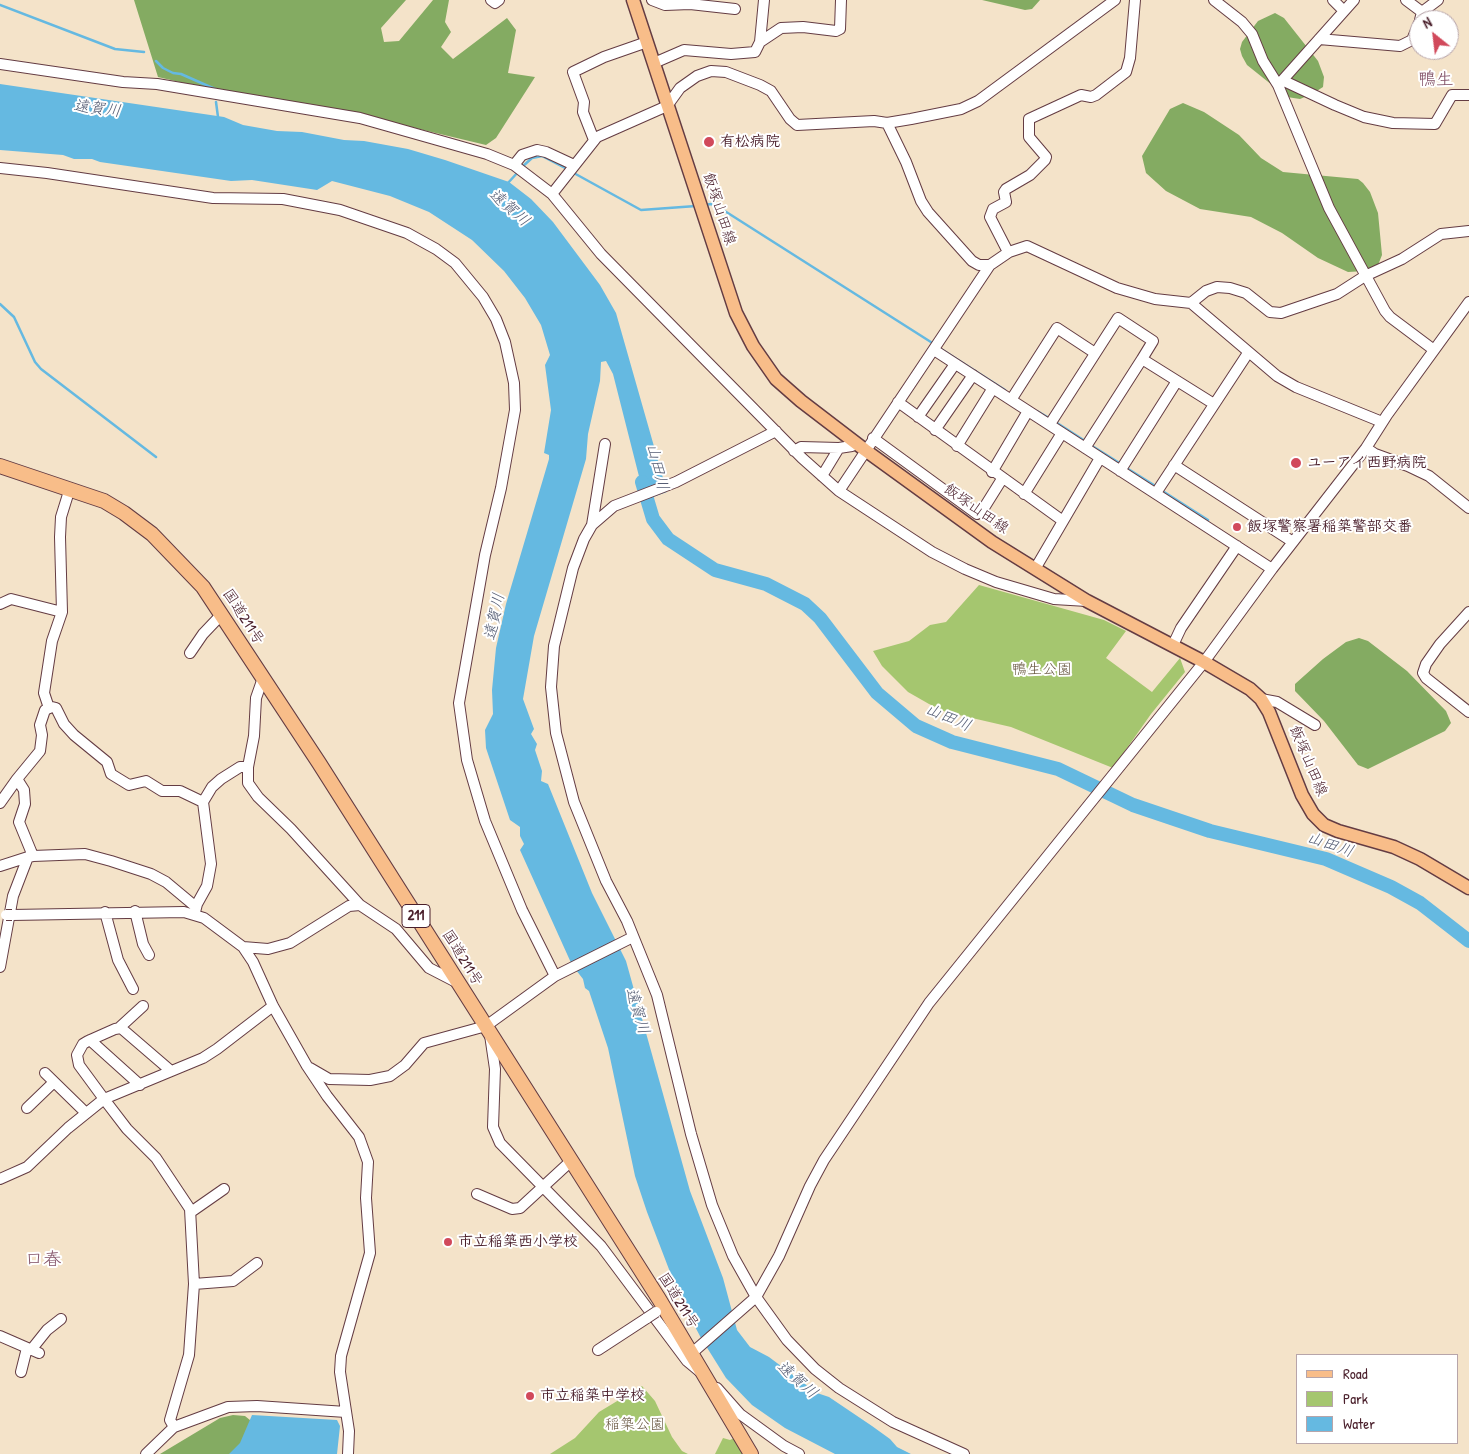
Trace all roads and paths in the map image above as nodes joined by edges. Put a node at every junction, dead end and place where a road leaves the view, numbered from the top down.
1 (633, 0) edge
2 (652, 0) edge
3 (764, 0) edge
4 (840, 0) edge
5 (1115, 0) edge
6 (1135, 0) edge
7 (1214, 0) edge
8 (1333, 0) edge
9 (1354, 0) edge
10 (1438, 0) edge
11 (735, 9) dead end
12 (1343, 10) junction
13 (1429, 10) edge
14 (1319, 39) junction
15 (647, 42) junction
16 (760, 42) junction
17 (1409, 42) edge
18 (654, 63) junction
19 (0, 64) edge
20 (1281, 83) junction
21 (1469, 95) edge
22 (668, 106) junction
23 (887, 123) junction
24 (594, 140) junction
25 (514, 165) junction
26 (0, 168) edge
27 (571, 169) junction
28 (552, 194) junction
29 (1469, 231) edge
30 (1008, 252) junction
31 (990, 265) junction
32 (1365, 276) junction
33 (1469, 302) edge
34 (1191, 303) junction
35 (934, 350) junction
36 (1434, 350) junction
37 (1095, 353) junction
38 (1248, 353) junction
39 (1142, 359) junction
40 (955, 364) junction
41 (973, 375) junction
42 (1177, 381) junction
43 (992, 388) junction
44 (1011, 400) junction
45 (898, 402) junction
46 (1214, 404) junction
47 (1028, 410) junction
48 (918, 417) junction
49 (1382, 422) junction
50 (1050, 424) junction
51 (935, 430) junction
52 (776, 431) junction
53 (1062, 433) junction
54 (873, 438) junction
55 (606, 444) dead end
56 (860, 446) junction
57 (957, 446) junction
58 (839, 448) junction
59 (1085, 448) junction
60 (1366, 448) junction
61 (794, 451) junction
62 (1100, 458) junction
63 (1174, 465) junction
64 (0, 466) edge
65 (1120, 470) junction
66 (992, 472) junction
67 (822, 476) junction
68 (1002, 479) junction
69 (70, 488) junction
70 (839, 491) junction
71 (1156, 493) junction
72 (1024, 494) junction
73 (1469, 508) edge
74 (1063, 521) junction
75 (592, 525) junction
76 (1293, 542) junction
77 (1236, 546) junction
78 (1035, 569) junction
79 (1272, 569) junction
80 (1087, 601) junction
81 (0, 604) edge
82 (62, 612) junction
83 (1469, 612) edge
84 (222, 614) junction
85 (1173, 645) junction
86 (190, 653) dead end
87 (1204, 662) junction
88 (263, 678) junction
89 (1261, 699) junction
90 (49, 708) junction
91 (1469, 712) edge
92 (1315, 725) dead end
93 (248, 768) junction
94 (17, 779) junction
95 (203, 802) junction
96 (0, 803) edge
97 (30, 856) junction
98 (0, 866) edge
99 (1469, 888) edge
100 (360, 905) junction
101 (196, 911) junction
102 (105, 912) junction
103 (135, 912) junction
104 (6, 915) edge
105 (631, 938) junction
106 (243, 947) junction
107 (149, 955) dead end
108 (0, 967) edge
109 (557, 974) junction
110 (458, 983) junction
111 (133, 989) dead end
112 (143, 1006) dead end
113 (272, 1006) junction
114 (119, 1028) junction
115 (488, 1029) junction
116 (90, 1040) junction
117 (307, 1066) junction
118 (171, 1071) junction
119 (45, 1073) dead end
120 (54, 1082) junction
121 (140, 1085) junction
122 (104, 1099) junction
123 (28, 1108) dead end
124 (86, 1113) junction
125 (571, 1161) junction
126 (0, 1179) edge
127 (543, 1186) junction
128 (224, 1189) dead end
129 (477, 1194) dead end
130 (191, 1212) junction
131 (257, 1263) dead end
132 (194, 1284) junction
133 (756, 1297) junction
134 (655, 1312) junction
135 (61, 1319) dead end
136 (0, 1336) edge
137 (32, 1350) junction
138 (598, 1350) dead end
139 (694, 1351) junction
140 (21, 1372) dead end
141 (706, 1375) junction
142 (346, 1412) junction
143 (174, 1427) junction
144 (146, 1454) edge
145 (348, 1454) edge
146 (751, 1454) edge
147 (799, 1454) edge
148 (964, 1454) edge

1 - 15 main road, 飯塚山田線
2 - 11 street
3 - 16 street
4 - 16 street
5 - 23 street
6 - 30 street
7 - 20 street
8 - 12 street
9 - 12 street
10 - 13 street
12 - 14 street
14 - 17 street
14 - 20 street
15 - 18 main road, 飯塚山田線
15 - 24 street
16 - 18 street
18 - 22 main road, 飯塚山田線
19 - 25 street
20 - 21 street
20 - 32 street
22 - 23 street
22 - 24 street
22 - 56 main road, 飯塚山田線
23 - 31 street
24 - 27 street
25 - 27 street
25 - 28 street
26 - 109 street
27 - 28 street
28 - 52 street
29 - 32 street
30 - 31 street
30 - 34 street
31 - 35 street
32 - 34 street
32 - 36 street
33 - 36 street
34 - 38 street
35 - 40 street
35 - 45 street
36 - 49 street
37 - 39 street
37 - 44 street
37 - 50 street
38 - 46 street
38 - 49 street
39 - 42 street
39 - 59 street
40 - 41 street
40 - 48 street
41 - 43 street
41 - 51 street
42 - 46 street
42 - 65 street
43 - 44 street
43 - 57 street
44 - 47 street
45 - 48 street
45 - 54 street
46 - 63 street
47 - 50 street
47 - 66 street
48 - 51 street
49 - 60 street
50 - 53 street
51 - 57 street
52 - 61 street
52 - 75 street
53 - 59 street
53 - 72 street
54 - 56 street
54 - 68 street
55 - 75 street
56 - 58 street
56 - 70 street
56 - 78 main road, 飯塚山田線
57 - 66 street
58 - 61 street
58 - 67 street
59 - 62 street
60 - 73 street
60 - 76 street
61 - 67 street
62 - 65 street
62 - 74 street
63 - 71 street
63 - 76 street
64 - 69 highway, 国道211号 / 211
65 - 71 street
66 - 68 street
67 - 70 street
68 - 72 street
69 - 82 street
69 - 84 highway, 国道211号 / 211
70 - 80 street
71 - 77 street
72 - 74 street
74 - 78 street
75 - 105 street
76 - 79 street
77 - 79 street
77 - 85 street
78 - 80 main road, 飯塚山田線
79 - 87 street
80 - 85 main road, 飯塚山田線
81 - 82 street
82 - 90 street
83 - 91 street
84 - 86 street
84 - 88 highway, 国道211号 / 211
85 - 87 main road, 飯塚山田線
87 - 89 main road, 飯塚山田線
87 - 133 street
88 - 93 street
88 - 110 highway, 国道211号 / 211
89 - 92 street
89 - 99 main road, 飯塚山田線
90 - 94 street
90 - 95 street
93 - 95 street
93 - 100 street
94 - 96 street
94 - 97 street
95 - 101 street
97 - 98 street
97 - 101 street
97 - 108 street
100 - 106 street
100 - 110 street
101 - 103 street
101 - 106 street
102 - 103 street
102 - 104 street
102 - 111 street
103 - 107 street
105 - 109 street
105 - 133 street
106 - 113 street
109 - 115 street
110 - 115 highway, 国道211号 / 211
112 - 114 street
113 - 117 street
113 - 118 street
114 - 116 street
114 - 118 street
115 - 117 street
115 - 125 highway, 国道211号 / 211
115 - 127 street
116 - 121 street
116 - 122 street
117 - 142 street
118 - 121 street
119 - 120 street
120 - 123 street
120 - 124 street
121 - 122 street
122 - 124 street
122 - 130 street
124 - 126 street
125 - 127 street
125 - 134 highway, 国道211号 / 211
127 - 129 street
127 - 141 street
128 - 130 street
130 - 132 street
131 - 132 street
132 - 143 street
133 - 139 street
133 - 148 street
134 - 138 street
134 - 139 highway, 国道211号 / 211
135 - 137 street
136 - 137 street
137 - 140 street
139 - 141 highway, 国道211号 / 211
141 - 146 highway, 国道211号 / 211
141 - 147 street
142 - 143 street
142 - 145 street
143 - 144 street

